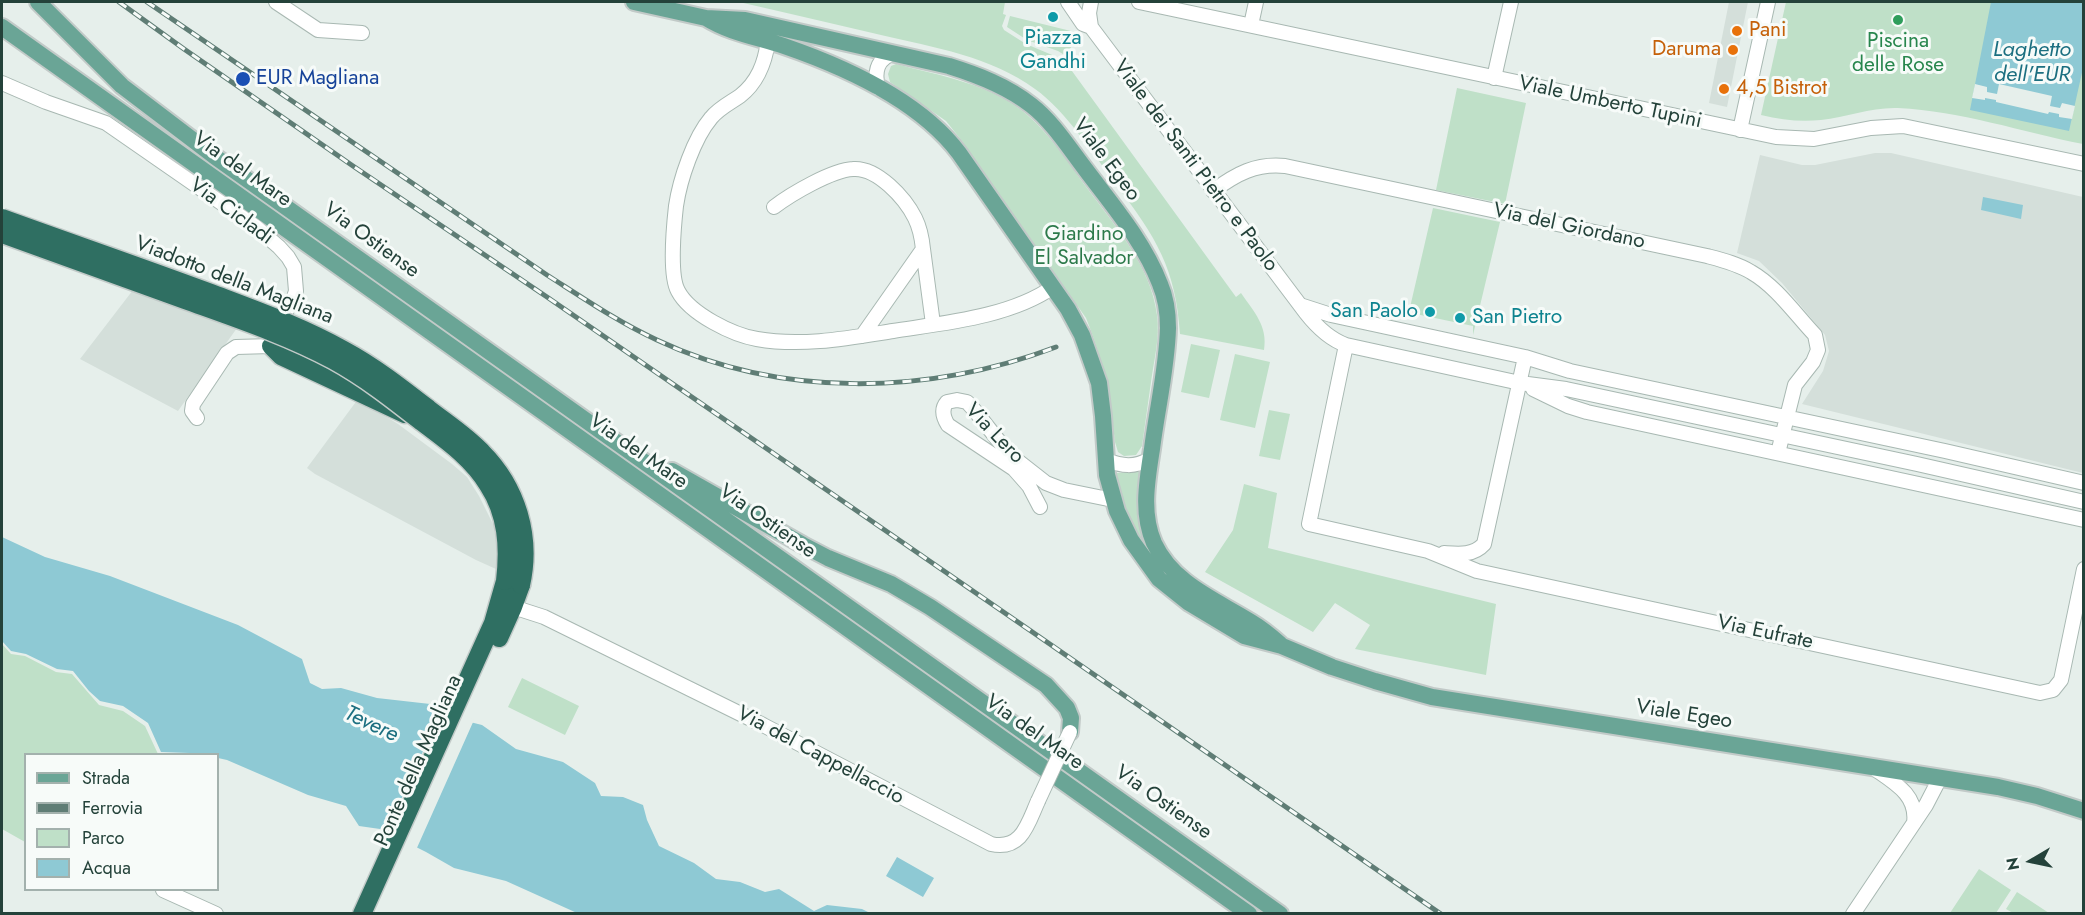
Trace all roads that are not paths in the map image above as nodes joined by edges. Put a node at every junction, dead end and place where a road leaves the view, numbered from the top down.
1 (39, 2) edge
2 (276, 2) edge
3 (634, 2) edge
4 (1068, 2) edge
5 (1091, 2) edge
6 (1139, 2) edge
7 (1256, 2) edge
8 (1511, 2) edge
9 (1768, 2) edge
10 (660, 4) edge
11 (706, 18) junction
12 (1251, 25) junction
13 (2, 27) edge
14 (1091, 27) junction
15 (362, 33) dead end
16 (768, 41) junction
17 (894, 53) junction
18 (1494, 78) junction
19 (2, 83) edge
20 (878, 88) junction
21 (116, 108) junction
22 (106, 123) junction
23 (1740, 130) junction
24 (2084, 164) edge
25 (1214, 191) junction
26 (774, 207) dead end
27 (2, 218) edge
28 (2, 234) edge
29 (923, 249) junction
30 (1053, 287) junction
31 (1300, 305) junction
32 (933, 324) junction
33 (862, 336) junction
34 (1346, 345) junction
35 (271, 346) junction
36 (1525, 357) junction
37 (1520, 383) junction
38 (1636, 386) junction
39 (1702, 399) junction
40 (1632, 403) junction
41 (1786, 417) junction
42 (197, 418) dead end
43 (1698, 418) junction
44 (419, 420) junction
45 (1629, 422) junction
46 (1859, 434) junction
47 (1695, 435) junction
48 (1782, 436) junction
49 (1945, 451) junction
50 (1855, 452) junction
51 (1778, 453) junction
52 (633, 455) junction
53 (1150, 459) junction
54 (1106, 460) junction
55 (1852, 469) junction
56 (1941, 469) junction
57 (2031, 471) junction
58 (2084, 483) edge
59 (1937, 488) junction
60 (2027, 489) junction
61 (1113, 500) junction
62 (2084, 502) edge
63 (2023, 506) junction
64 (1041, 507) dead end
65 (2084, 520) edge
66 (1428, 551) junction
67 (2084, 570) edge
68 (513, 583) junction
69 (513, 607) junction
70 (498, 625) junction
71 (1282, 646) junction
72 (1070, 732) joint
73 (1872, 767) junction
74 (1940, 778) junction
75 (2084, 811) edge
76 (1914, 823) junction
77 (165, 891) edge
78 (216, 914) edge
79 (362, 914) edge
80 (375, 914) edge
81 (1249, 914) edge
82 (1280, 914) edge
83 (1854, 914) edge

1 - 52 main road, Via Ostiense
2 - 15 street
3 - 10 main road, Viale Egeo
4 - 14 street
5 - 14 street
6 - 12 street, Viale Umberto Tupini
7 - 12 street
8 - 18 street
9 - 23 street
10 - 11 main road, Viale Egeo
11 - 16 main road, Viale Egeo
11 - 17 main road, Viale Egeo
12 - 18 street, Viale Umberto Tupini
13 - 21 main road, Via del Mare
14 - 25 street, Viale dei Santi Pietro e Paolo
16 - 20 main road, Viale Egeo
16 - 33 street
17 - 20 street
17 - 53 main road, Viale Egeo
18 - 23 street, Viale Umberto Tupini
19 - 22 street, Via Cicladi
20 - 30 main road, Viale Egeo
21 - 22 street
21 - 81 main road, Via del Mare
22 - 35 street, Via Cicladi
23 - 24 street, Viale Umberto Tupini
25 - 31 street, Viale dei Santi Pietro e Paolo
25 - 41 street, Via del Giordano
26 - 29 street
27 - 68 highway, Viadotto della Magliana, bridge
28 - 44 highway, Viadotto della Magliana, bridge
29 - 32 street
29 - 33 street
30 - 32 street
30 - 54 main road, Viale Egeo
31 - 34 street, Viale dei Santi Pietro e Paolo
31 - 36 street
32 - 33 street
34 - 37 street, Viale dei Santi Pietro e Paolo
34 - 66 street
35 - 42 street
35 - 44 highway, bridge
36 - 37 street
36 - 38 street
37 - 40 street
37 - 45 street
37 - 66 street
38 - 39 street
38 - 40 street
39 - 41 street
39 - 43 street
40 - 43 street
40 - 45 street
41 - 46 street
41 - 48 street
43 - 47 street
43 - 48 street
44 - 68 highway, Viadotto della Magliana, bridge
45 - 47 street
46 - 49 street
46 - 50 street
47 - 51 street
48 - 50 street
48 - 51 street
49 - 56 street
49 - 57 street
50 - 55 street
50 - 56 street
51 - 55 street
52 - 72 main road
52 - 82 main road, Via Ostiense
53 - 54 street
53 - 71 main road, Viale Egeo
54 - 61 main road, Viale Egeo
55 - 59 street
56 - 59 street
56 - 60 street
57 - 58 street
57 - 60 street
59 - 63 street
60 - 62 street
60 - 63 street
61 - 64 street, Via Lero
61 - 71 main road, Viale Egeo
63 - 65 street
66 - 67 street, Via Eufrate
68 - 69 highway, Viadotto della Magliana
68 - 70 highway, Viadotto della Magliana
69 - 70 highway, Viadotto della Magliana
69 - 72 street, Via del Cappellaccio, bridge
70 - 79 highway, Ponte della Magliana
70 - 80 highway, Ponte della Magliana
71 - 73 main road, Viale Egeo
73 - 74 main road, Viale Egeo
73 - 76 street
74 - 75 main road, Viale Egeo
74 - 76 street
76 - 83 street
77 - 78 street

